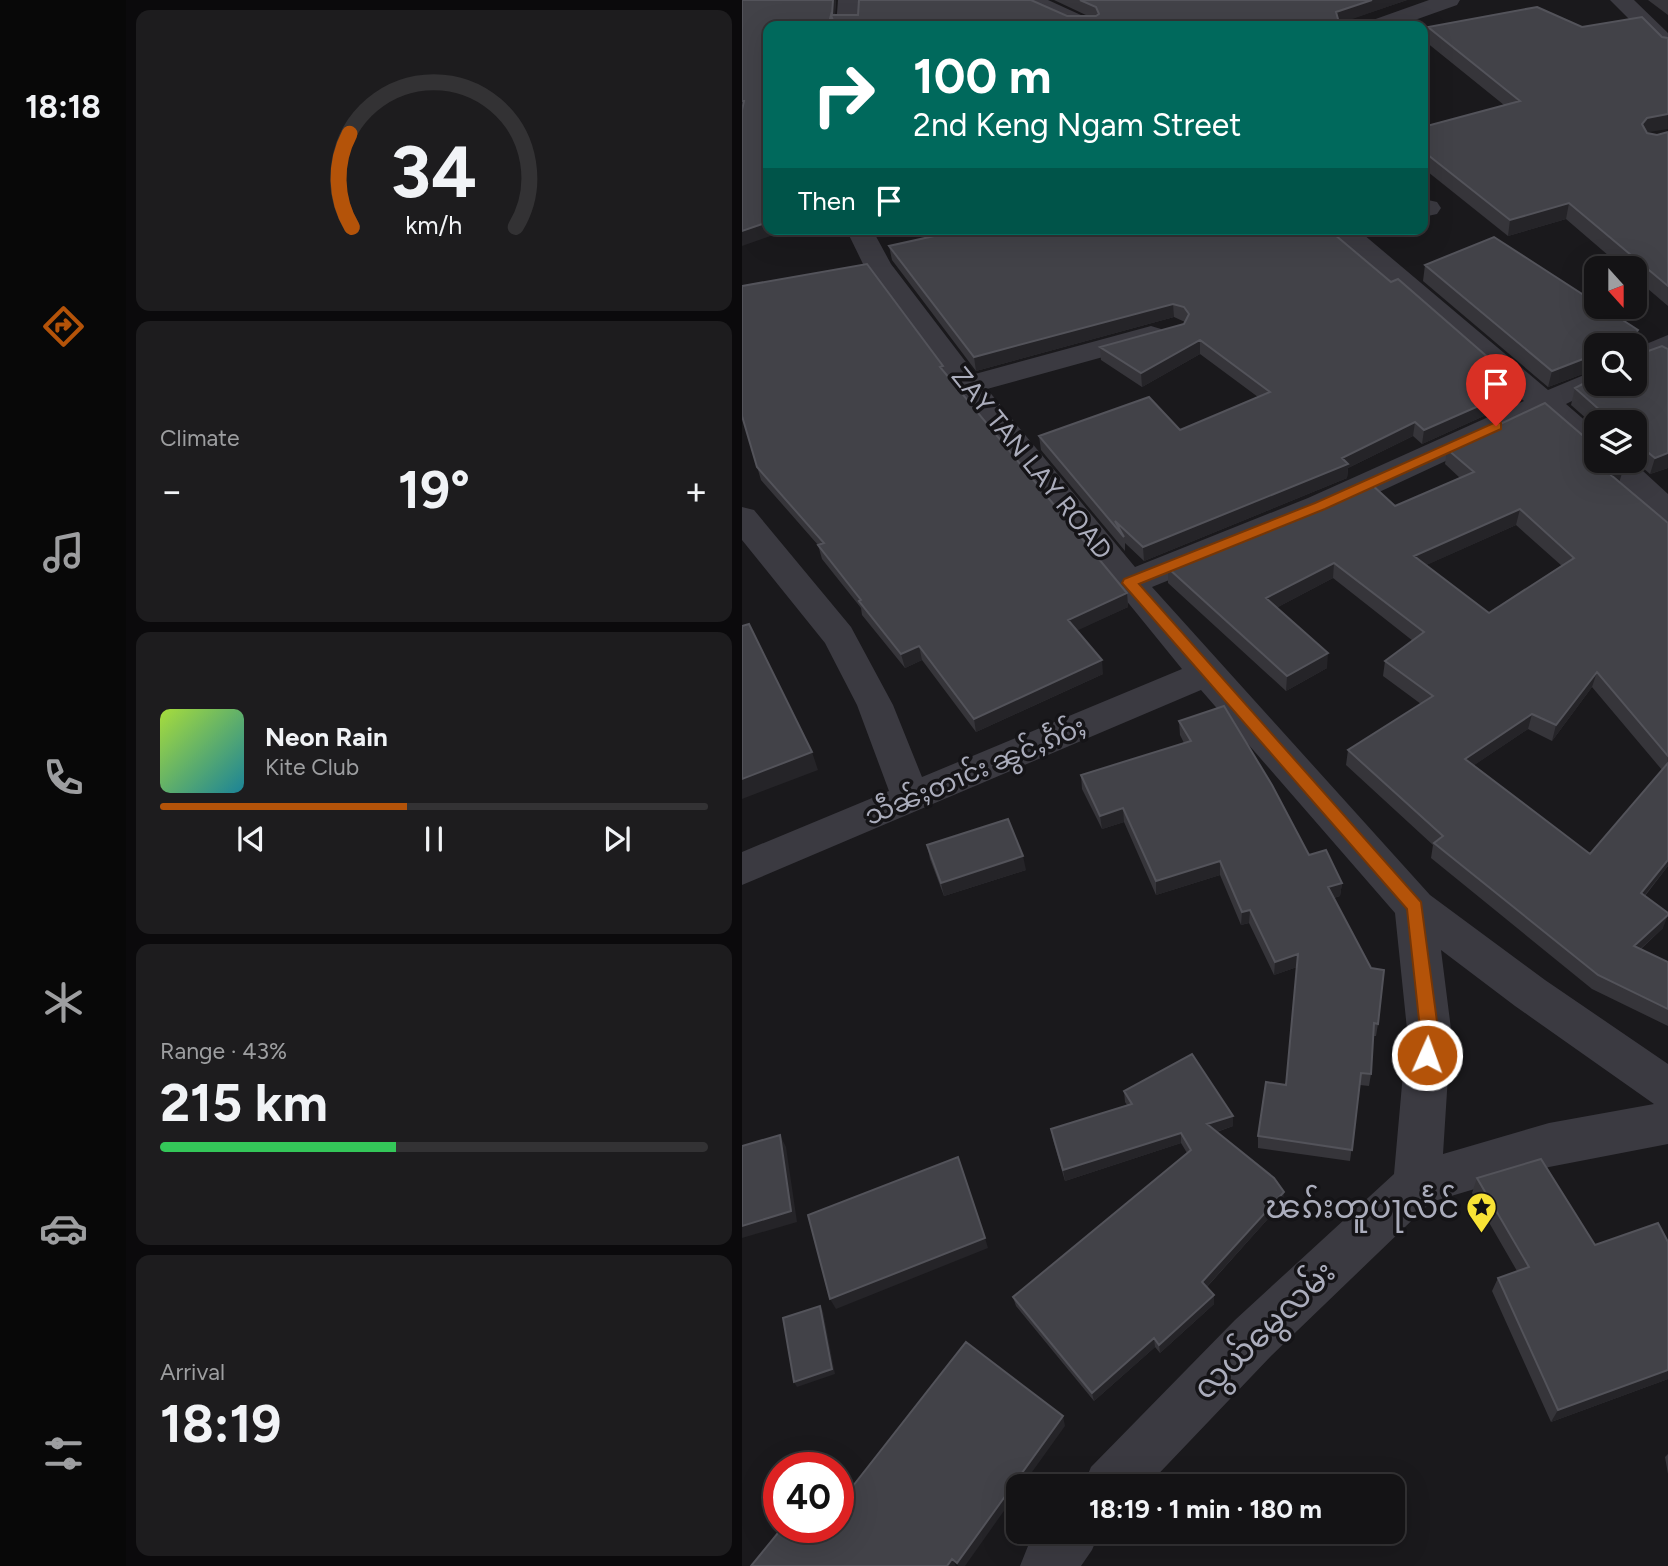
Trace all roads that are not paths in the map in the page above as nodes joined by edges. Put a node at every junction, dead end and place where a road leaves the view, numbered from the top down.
1 (849, 0) edge
2 (1024, 0) edge
3 (1449, 0) edge
4 (1621, 0) edge
5 (847, 21) edge
6 (1076, 21) edge
7 (1392, 21) edge
8 (1668, 45) edge
9 (860, 235) edge
10 (1350, 235) edge
11 (1173, 328) edge
12 (1668, 344) edge
13 (1647, 354) edge
14 (967, 385) junction
15 (1584, 385) edge
16 (1546, 403) junction
17 (1584, 436) edge
18 (1626, 473) edge
19 (1668, 512) edge
20 (742, 517) edge
21 (1129, 583) junction
22 (1207, 673) junction
23 (911, 799) junction
24 (742, 869) edge
25 (1415, 907) junction
26 (1668, 1089) edge
27 (1668, 1123) edge
28 (1417, 1184) junction
29 (1122, 1474) edge
30 (1064, 1544) edge
31 (1048, 1566) edge

1 - 5 street
2 - 6 street
3 - 7 street
4 - 8 street
9 - 14 street, ZAY TAN LAY ROAD
10 - 16 street
11 - 14 street
12 - 13 street
14 - 21 street, ZAY TAN LAY ROAD
15 - 16 street
16 - 17 street
16 - 21 street
18 - 19 street
20 - 23 street
21 - 22 street, ZAY TAN LAY ROAD
22 - 23 street, သဵၼ်ႈတၢင်း ၼွင်ႇၵႅဝ်ႈ
22 - 25 street, ZAY TAN LAY ROAD
23 - 24 street, သဵၼ်ႈတၢင်း ၼွင်ႇၵႅဝ်ႈ
25 - 26 street, ZAY TAN LAY ROAD
25 - 28 street
27 - 28 street, လွယ်မွေလမ်း
28 - 29 street, လွယ်မွေလမ်း
30 - 31 street

